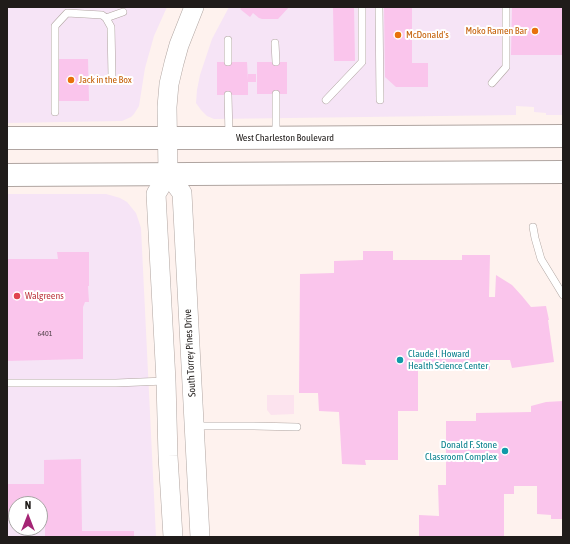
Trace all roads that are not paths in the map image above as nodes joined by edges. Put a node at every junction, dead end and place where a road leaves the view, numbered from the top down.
1 (194, 7) edge
2 (362, 7) edge
3 (379, 7) edge
4 (506, 7) edge
5 (123, 12) dead end
6 (106, 18) junction
7 (228, 40) dead end
8 (275, 43) dead end
9 (228, 62) dead end
10 (276, 62) dead end
11 (112, 77) dead end
12 (492, 83) dead end
13 (276, 94) dead end
14 (228, 95) dead end
15 (326, 100) dead end
16 (380, 100) dead end
17 (55, 112) dead end
18 (563, 136) edge
19 (7, 138) edge
20 (168, 138) junction
21 (229, 138) junction
22 (276, 138) junction
23 (563, 172) edge
24 (168, 174) junction
25 (7, 175) edge
26 (533, 227) dead end
27 (563, 295) edge
28 (166, 381) junction
29 (7, 382) edge
30 (194, 426) junction
31 (297, 427) dead end
32 (197, 490) junction
33 (173, 537) edge
34 (200, 537) edge

1 - 20 main road
2 - 15 lane
3 - 16 lane
4 - 12 lane
5 - 6 lane
6 - 11 lane
6 - 17 lane
7 - 9 lane
8 - 10 lane
13 - 22 lane
14 - 21 lane
18 - 22 main road, West Charleston Boulevard
19 - 20 main road, West Charleston Boulevard
20 - 21 main road, West Charleston Boulevard
20 - 24 main road
21 - 22 main road, West Charleston Boulevard
23 - 24 main road
24 - 25 main road
24 - 28 main road
24 - 30 main road, South Torrey Pines Drive
26 - 27 lane
28 - 29 lane
28 - 32 main road
28 - 33 main road
30 - 31 lane
30 - 32 main road, South Torrey Pines Drive
32 - 34 main road, South Torrey Pines Drive

